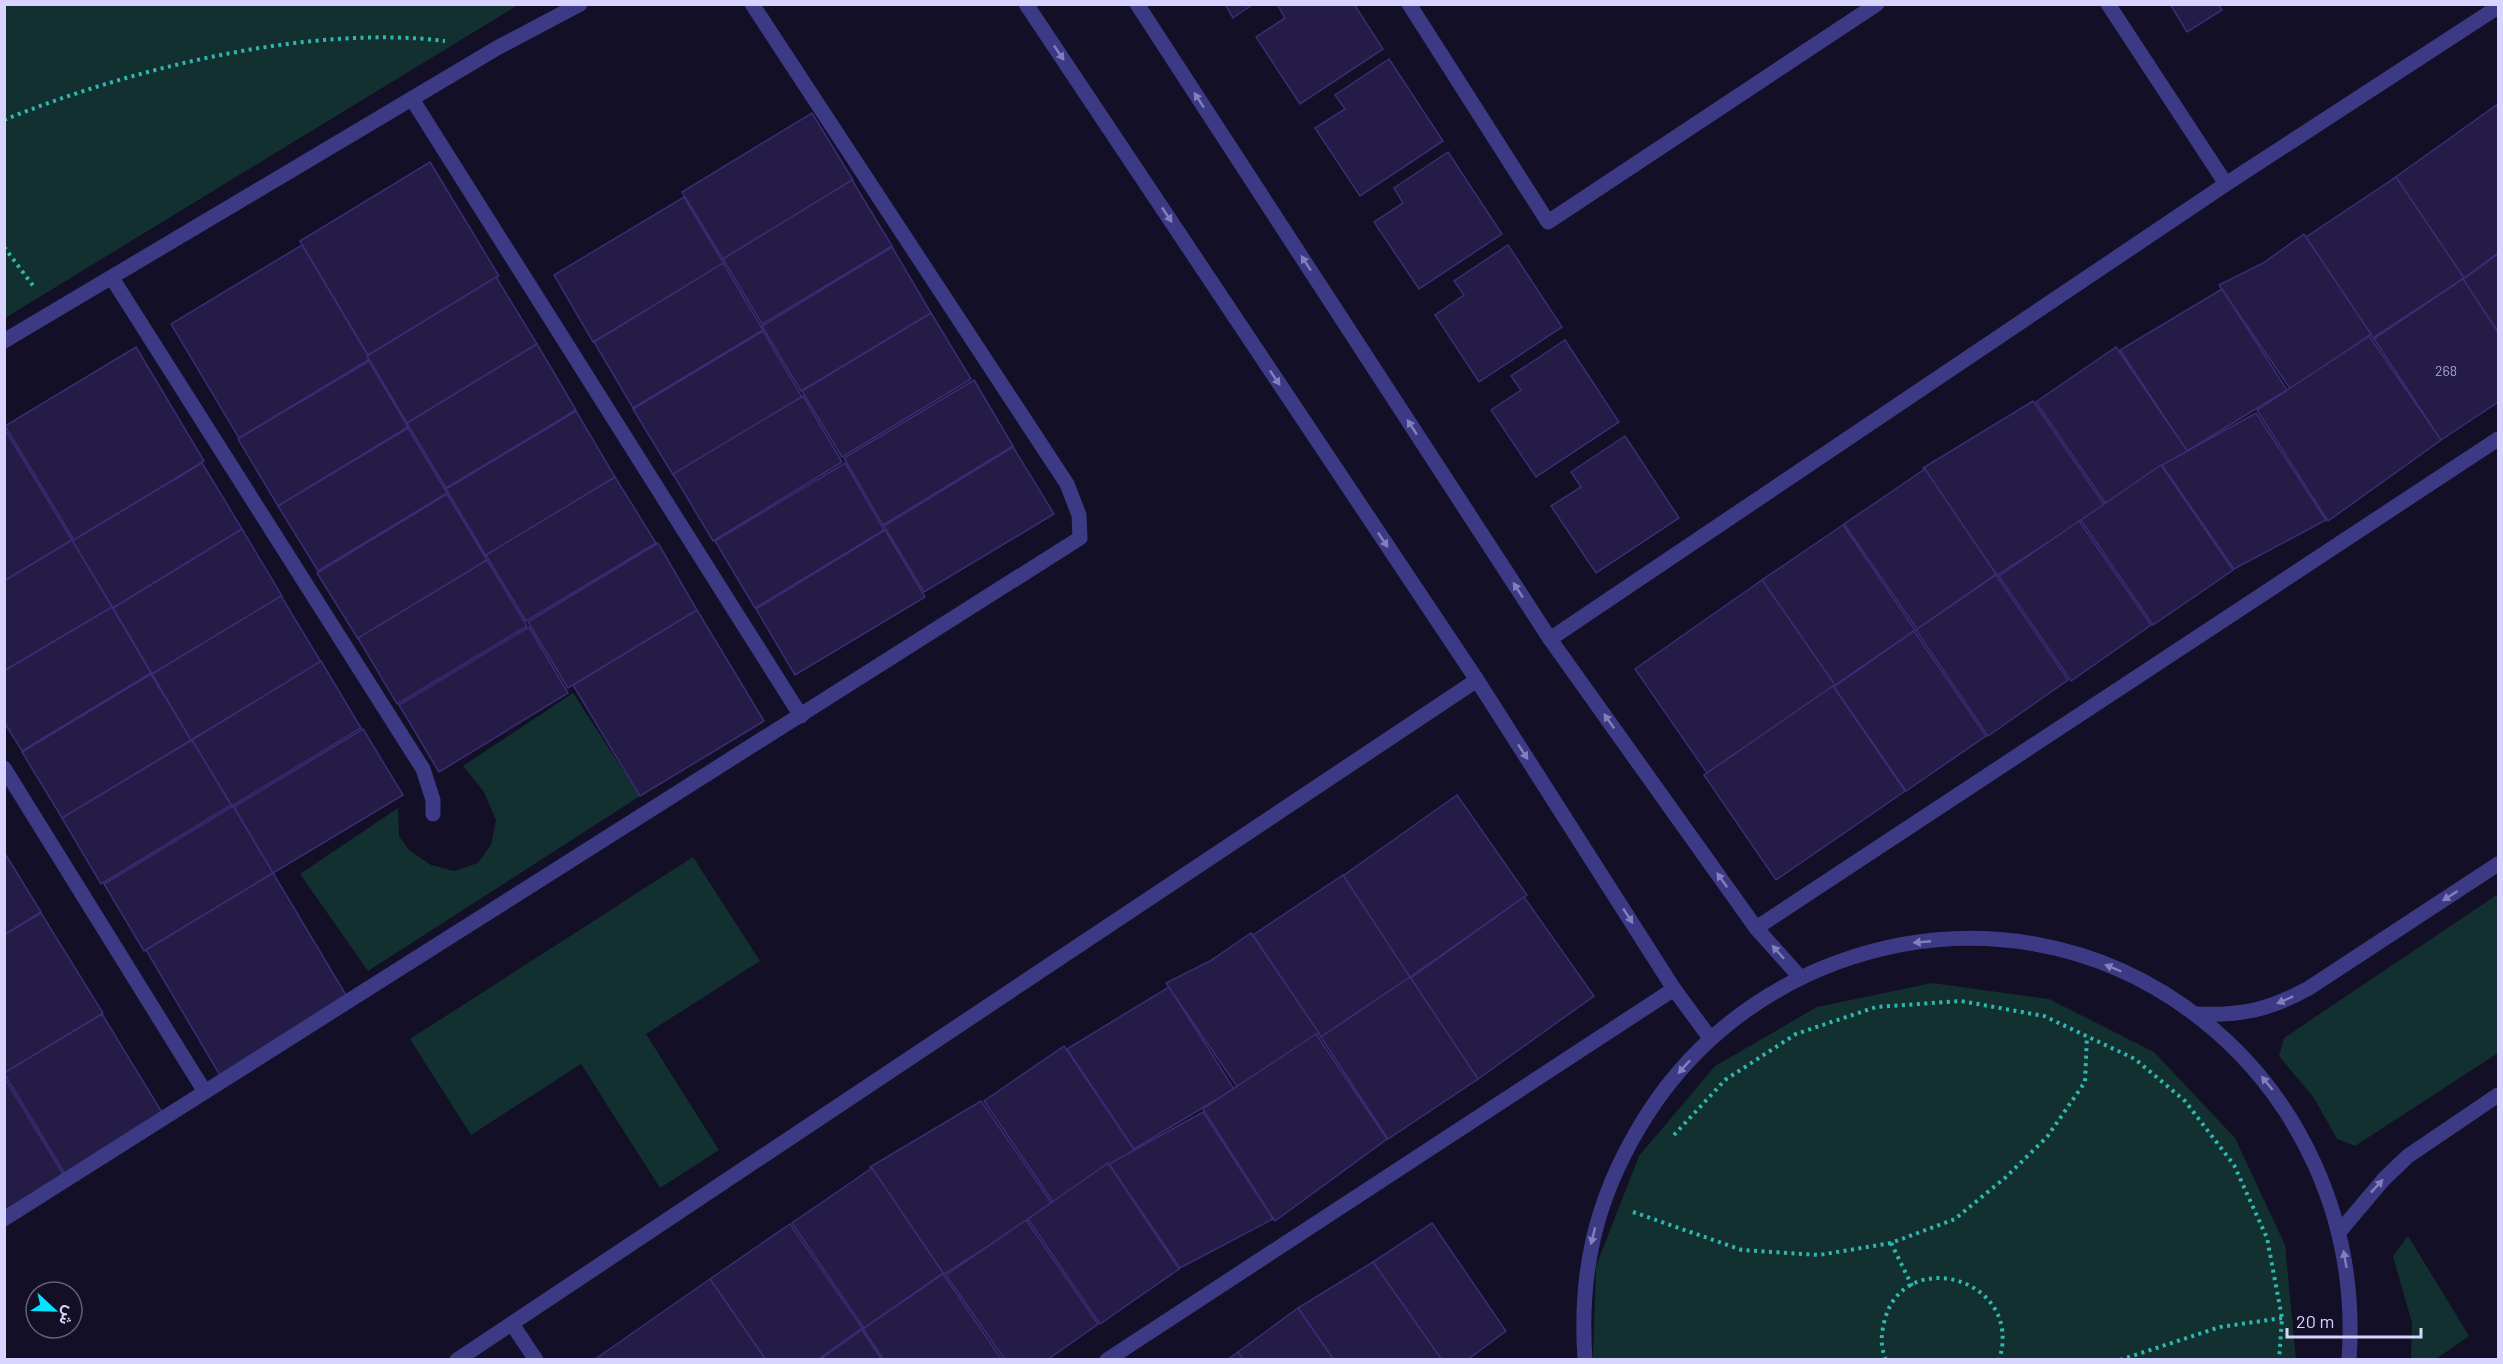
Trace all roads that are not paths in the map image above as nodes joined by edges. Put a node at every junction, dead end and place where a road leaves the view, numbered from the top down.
1 (580, 4) edge
2 (752, 4) edge
3 (1026, 4) edge
4 (1137, 4) edge
5 (1408, 4) edge
6 (1877, 4) edge
7 (2108, 4) edge
8 (2499, 7) edge
9 (412, 99) junction
10 (2226, 183) junction
11 (112, 278) junction
12 (4, 341) edge
13 (2499, 439) edge
14 (1550, 639) junction
15 (1477, 680) junction
16 (801, 716) junction
17 (4, 768) edge
18 (433, 814) dead end
19 (2499, 864) edge
20 (1756, 928) junction
21 (1799, 976) junction
22 (1674, 989) junction
23 (2195, 1014) junction
24 (1710, 1038) junction
25 (206, 1092) junction
26 (2499, 1095) edge
27 (4, 1219) edge
28 (2340, 1231) junction
29 (512, 1324) junction
30 (457, 1359) edge
31 (536, 1359) edge
32 (1107, 1359) edge
33 (1585, 1359) edge
34 (2349, 1359) edge

1 - 9 street
2 - 16 street
3 -> 15 street
14 -> 4 street
5 - 6 street
7 - 10 street
8 - 10 street
9 - 11 street
9 - 16 street
10 - 14 street
11 - 12 street
11 - 18 street
13 - 20 street
20 -> 14 street
15 -> 22 street
15 - 29 street
16 - 25 street
17 - 25 street
19 -> 23 street
21 -> 20 street
23 -> 21 street
21 - 24 street
22 - 24 street
22 - 32 street
28 -> 23 street
24 -> 33 street
25 - 27 street
28 -> 26 street
34 -> 28 street
29 - 30 street
29 - 31 street

